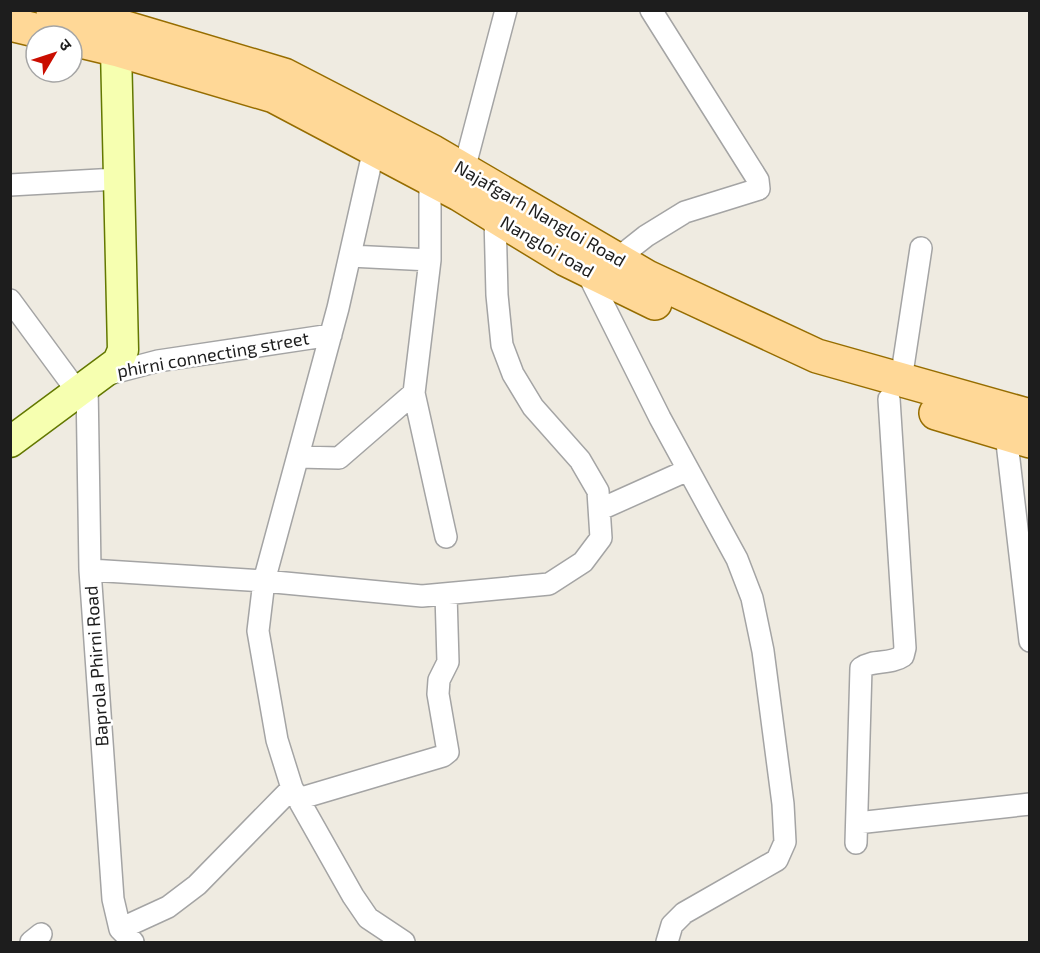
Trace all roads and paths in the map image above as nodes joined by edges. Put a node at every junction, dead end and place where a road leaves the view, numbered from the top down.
1 (53, 10) edge
2 (506, 10) edge
3 (651, 10) edge
4 (116, 28) edge
5 (84, 36) edge
6 (377, 137) junction
7 (117, 179) junction
8 (430, 179) junction
9 (461, 182) junction
10 (10, 185) edge
11 (495, 217) junction
12 (921, 248) dead end
13 (350, 256) junction
14 (617, 259) junction
15 (430, 260) junction
16 (586, 270) junction
17 (10, 300) edge
18 (331, 335) junction
19 (87, 384) junction
20 (895, 390) junction
21 (414, 393) junction
22 (1022, 430) edge
23 (10, 442) edge
24 (299, 457) junction
25 (688, 470) junction
26 (601, 509) junction
27 (446, 537) dead end
28 (90, 570) junction
29 (264, 582) junction
30 (446, 594) junction
31 (1029, 641) edge
32 (295, 793) junction
33 (1029, 804) edge
34 (126, 936) edge
35 (404, 942) edge
36 (667, 942) edge

1 - 4 main road, Najafgarh Nangloi Road
2 - 9 street
3 - 14 street
4 - 5 main road
4 - 6 main road, Najafgarh Nangloi Road
4 - 7 street
6 - 8 main road, Nangloi road
6 - 9 main road, Najafgarh Nangloi Road
6 - 13 street
7 - 10 street
7 - 19 street
8 - 9 main road, Nangloi road
8 - 15 street
9 - 11 main road, Nangloi road
9 - 14 main road, Najafgarh Nangloi Road
11 - 16 main road, Nangloi road
11 - 26 street
12 - 20 street
13 - 15 street
13 - 18 street
14 - 20 main road, Najafgarh Nangloi Road
15 - 21 street
16 - 20 main road, Nangloi road
16 - 25 street
17 - 19 street
18 - 19 street, phirni connecting street
18 - 24 street
19 - 23 street
19 - 28 street, Baprola Phirni Road
20 - 22 main road, Najafgarh Nangloi Road
20 - 33 street
21 - 24 street
21 - 27 street
22 - 31 street
24 - 29 street
25 - 26 street
25 - 36 street
26 - 30 street
28 - 29 street
28 - 34 street, Baprola Phirni Road
29 - 30 street
29 - 32 street
30 - 32 street
32 - 34 street
32 - 35 street

